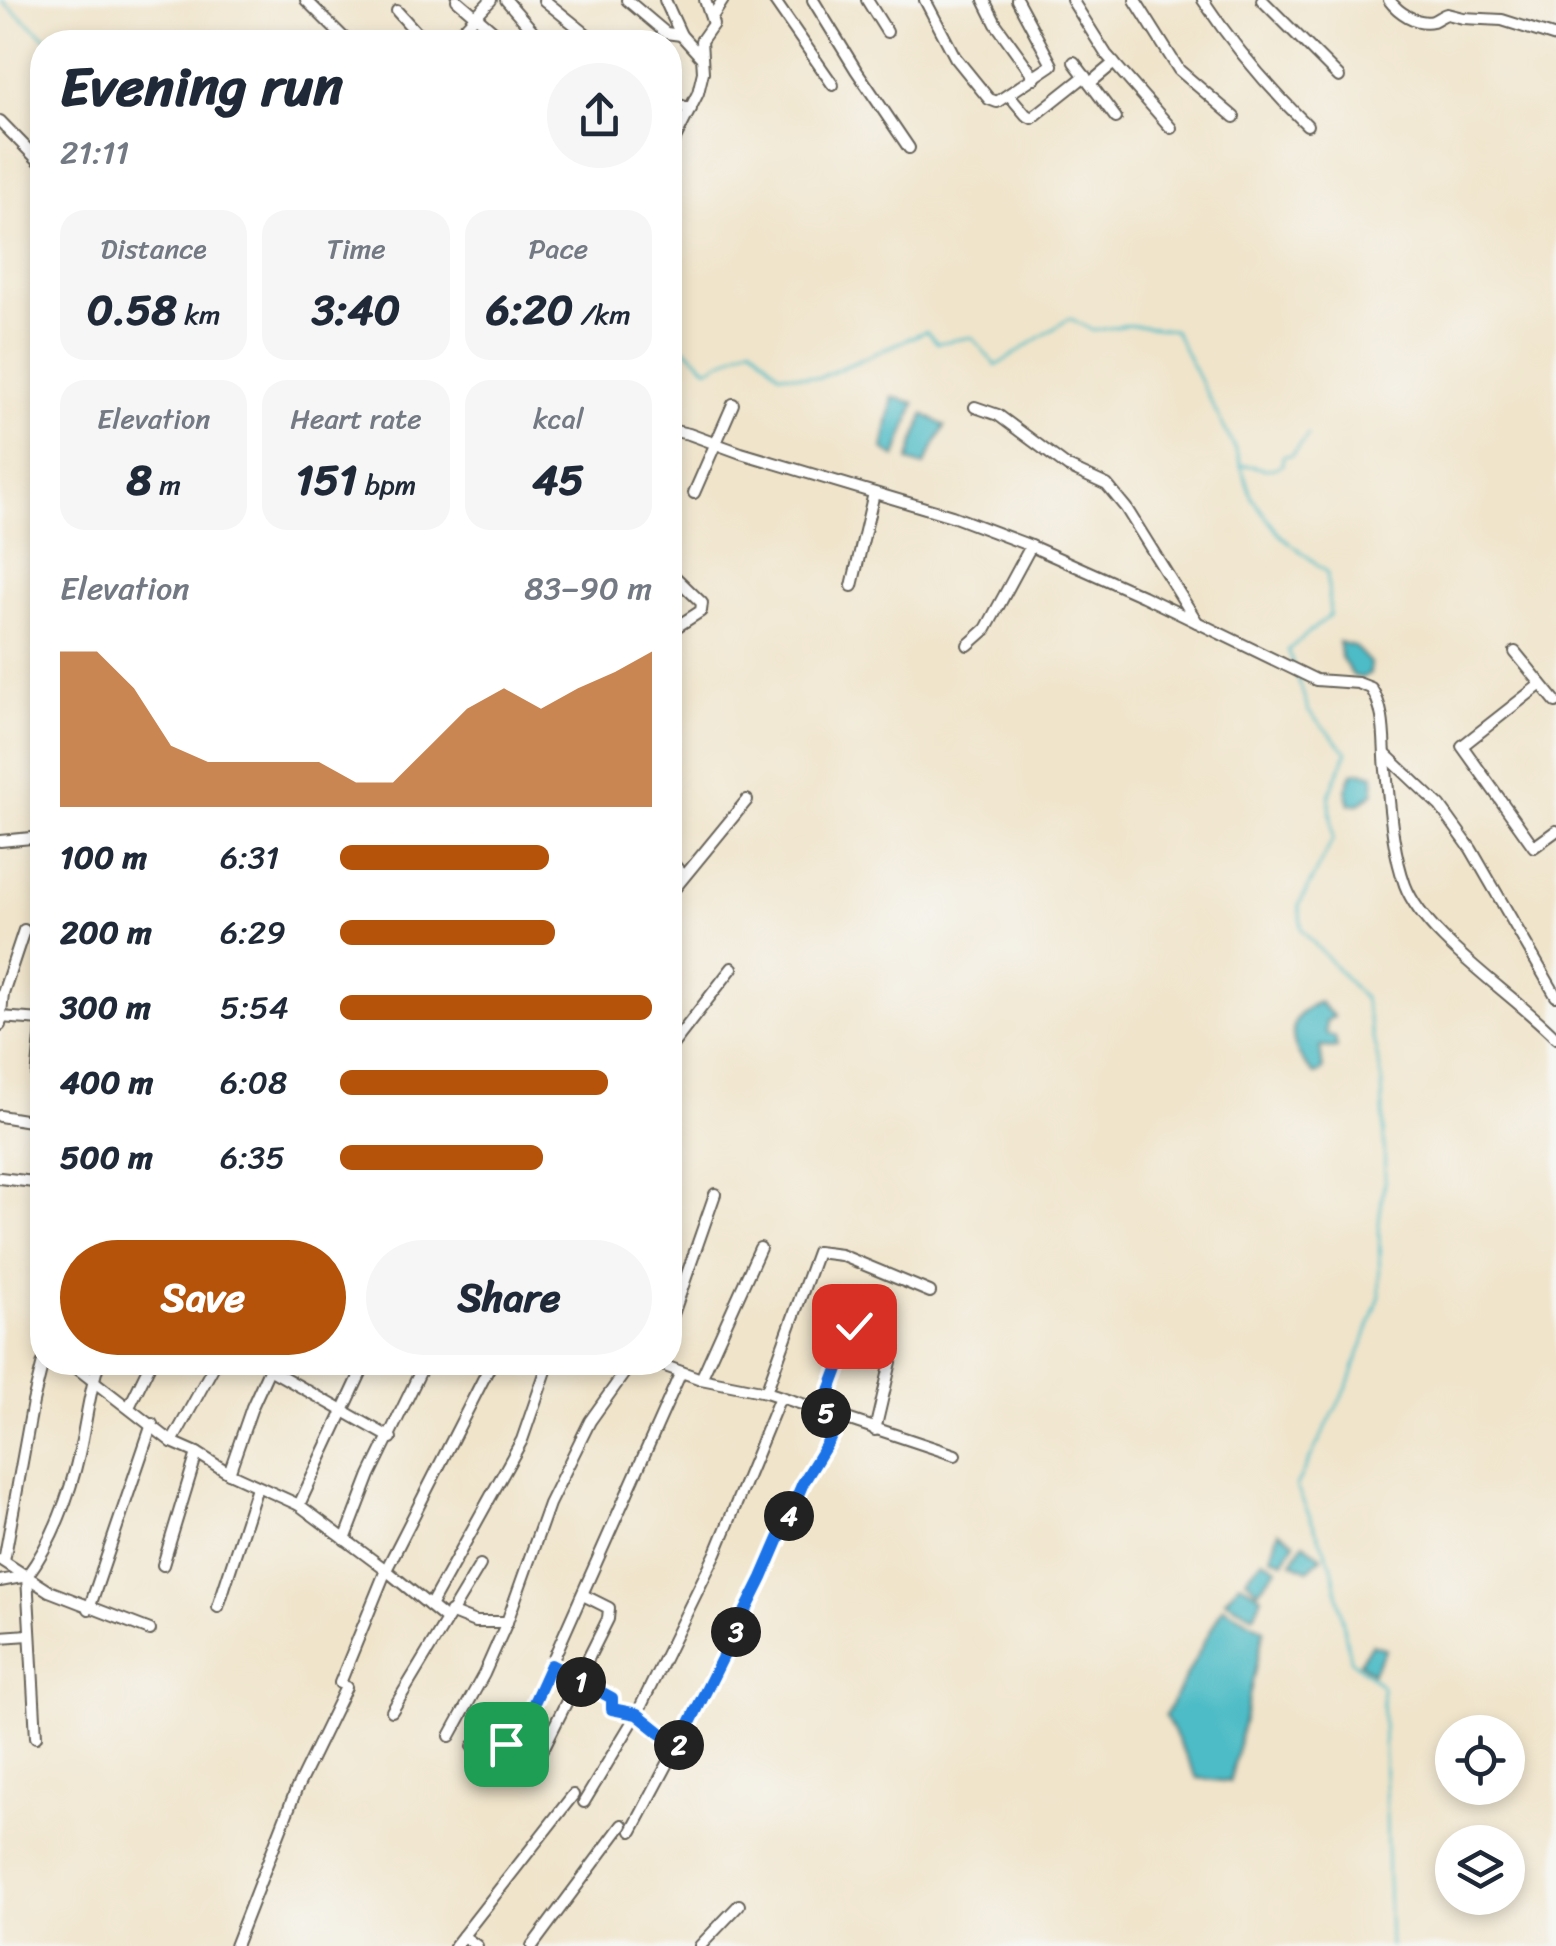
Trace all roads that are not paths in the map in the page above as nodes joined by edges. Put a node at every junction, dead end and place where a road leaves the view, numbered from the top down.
1 (306, 0) edge
2 (456, 0) edge
3 (491, 0) edge
4 (506, 0) edge
5 (544, 0) edge
6 (627, 0) edge
7 (665, 0) edge
8 (705, 0) edge
9 (723, 0) edge
10 (774, 0) edge
11 (813, 0) edge
12 (867, 0) edge
13 (925, 0) edge
14 (984, 0) edge
15 (1017, 0) edge
16 (1072, 0) edge
17 (1135, 0) edge
18 (1203, 0) edge
19 (1262, 0) edge
20 (1389, 0) edge
21 (397, 11) dead end
22 (475, 16) junction
23 (712, 18) junction
24 (336, 30) edge
25 (415, 30) edge
26 (462, 30) edge
27 (492, 30) edge
28 (532, 30) dead end
29 (581, 30) edge
30 (662, 30) edge
31 (679, 30) edge
32 (886, 32) dead end
33 (682, 36) edge
34 (1556, 37) edge
35 (700, 56) junction
36 (1074, 62) dead end
37 (1114, 63) junction
38 (1339, 77) dead end
39 (1035, 78) junction
40 (1087, 79) junction
41 (833, 85) dead end
42 (1010, 96) junction
43 (682, 106) edge
44 (691, 109) junction
45 (1234, 117) dead end
46 (1116, 118) dead end
47 (0, 121) edge
48 (1307, 125) dead end
49 (682, 126) edge
50 (1171, 128) dead end
51 (909, 148) dead end
52 (30, 152) edge
53 (733, 404) dead end
54 (975, 407) dead end
55 (682, 433) edge
56 (715, 442) junction
57 (694, 493) dead end
58 (874, 493) junction
59 (1031, 546) junction
60 (682, 585) edge
61 (852, 586) dead end
62 (682, 622) edge
63 (1198, 624) junction
64 (968, 645) dead end
65 (1515, 652) dead end
66 (1541, 684) junction
67 (1556, 702) edge
68 (1385, 754) junction
69 (747, 800) dead end
70 (1556, 831) edge
71 (30, 838) edge
72 (0, 841) edge
73 (683, 876) edge
74 (24, 930) dead end
75 (732, 968) dead end
76 (1556, 996) edge
77 (0, 1017) edge
78 (30, 1021) edge
79 (0, 1025) edge
80 (682, 1033) edge
81 (1556, 1038) edge
82 (0, 1116) edge
83 (30, 1122) edge
84 (0, 1178) edge
85 (30, 1182) edge
86 (715, 1194) dead end
87 (760, 1248) dead end
88 (682, 1289) edge
89 (930, 1292) dead end
90 (854, 1326) dead end
91 (894, 1348) dead end
92 (682, 1372) edge
93 (40, 1375) edge
94 (88, 1375) edge
95 (95, 1375) edge
96 (144, 1375) edge
97 (209, 1375) edge
98 (267, 1375) edge
99 (285, 1375) edge
100 (361, 1375) edge
101 (419, 1375) edge
102 (485, 1375) edge
103 (544, 1375) edge
104 (623, 1375) edge
105 (681, 1375) edge
106 (94, 1379) junction
107 (702, 1379) junction
108 (766, 1392) junction
109 (780, 1397) junction
110 (129, 1407) junction
111 (345, 1412) junction
112 (822, 1412) junction
113 (842, 1419) junction
114 (152, 1424) junction
115 (875, 1430) junction
116 (391, 1438) junction
117 (172, 1442) junction
118 (197, 1453) junction
119 (955, 1455) dead end
120 (228, 1473) junction
121 (257, 1487) junction
122 (299, 1505) junction
123 (345, 1540) junction
124 (2, 1560) edge
125 (163, 1566) dead end
126 (480, 1566) dead end
127 (386, 1570) junction
128 (27, 1576) junction
129 (0, 1581) edge
130 (582, 1594) junction
131 (430, 1606) junction
132 (218, 1607) dead end
133 (89, 1609) junction
134 (448, 1616) junction
135 (507, 1622) junction
136 (150, 1630) dead end
137 (29, 1635) junction
138 (0, 1638) edge
139 (551, 1665) junction
140 (578, 1681) junction
141 (392, 1711) dead end
142 (637, 1714) junction
143 (450, 1736) dead end
144 (36, 1737) dead end
145 (473, 1746) dead end
146 (678, 1747) junction
147 (532, 1771) dead end
148 (573, 1795) dead end
149 (584, 1802) dead end
150 (739, 1905) dead end
151 (463, 1936) junction
152 (236, 1946) edge
153 (455, 1946) edge
154 (477, 1946) edge
155 (532, 1946) edge
156 (700, 1946) edge

1 - 24 street
2 - 22 street
3 - 22 street
4 - 28 street
5 - 29 street
6 - 30 street
7 - 31 street
8 - 23 street
9 - 23 street
10 - 41 street
11 - 51 street
12 - 32 street
13 - 42 street
14 - 39 street
15 - 39 street
16 - 37 street
17 - 45 street
18 - 48 street
19 - 38 street
20 - 34 street
21 - 25 street
22 - 26 street
22 - 27 street
23 - 35 street
33 - 35 street
35 - 44 street
36 - 40 street
37 - 40 street
37 - 50 street
39 - 42 street
40 - 42 street
40 - 46 street
43 - 44 street
44 - 49 street
47 - 52 street
53 - 56 street
54 - 63 street
55 - 56 street
56 - 57 street
56 - 58 street
58 - 59 street
58 - 61 street
59 - 63 street
59 - 64 street
60 - 62 street
63 - 68 street
65 - 66 street
66 - 67 street
66 - 70 street
68 - 76 street
68 - 81 street
69 - 73 street
71 - 72 street
74 - 77 street
75 - 80 street
77 - 78 street
77 - 79 street
82 - 83 street
84 - 85 street
86 - 88 street
87 - 107 street
89 - 108 street
90 - 112 street
91 - 115 street
92 - 107 street
93 - 124 street
94 - 106 street
95 - 106 street
96 - 110 street
97 - 117 street
98 - 120 street
99 - 111 street
100 - 111 street
101 - 116 street
102 - 127 street
103 - 131 street
104 - 135 street
105 - 130 street
106 - 110 street
106 - 128 street
107 - 108 street
108 - 109 street
109 - 112 street
109 - 142 street
110 - 114 street
111 - 116 street
111 - 122 street
112 - 113 street
113 - 115 street
113 - 146 street
114 - 117 street
114 - 133 street
115 - 119 street
116 - 123 street
117 - 118 street
118 - 120 street
118 - 125 street
120 - 121 street
121 - 122 street
121 - 132 street
122 - 123 street
123 - 127 street
124 - 128 street
126 - 134 street
127 - 131 street
127 - 152 street
128 - 129 street
128 - 133 street
128 - 137 street
130 - 139 street
130 - 140 street
131 - 134 street
133 - 136 street
134 - 135 street
134 - 141 street
135 - 143 street
137 - 138 street
137 - 144 street
139 - 140 street
139 - 145 street
140 - 142 street
140 - 147 street
142 - 146 street
142 - 149 street
146 - 155 street
148 - 151 street
150 - 156 street
151 - 153 street
151 - 154 street

